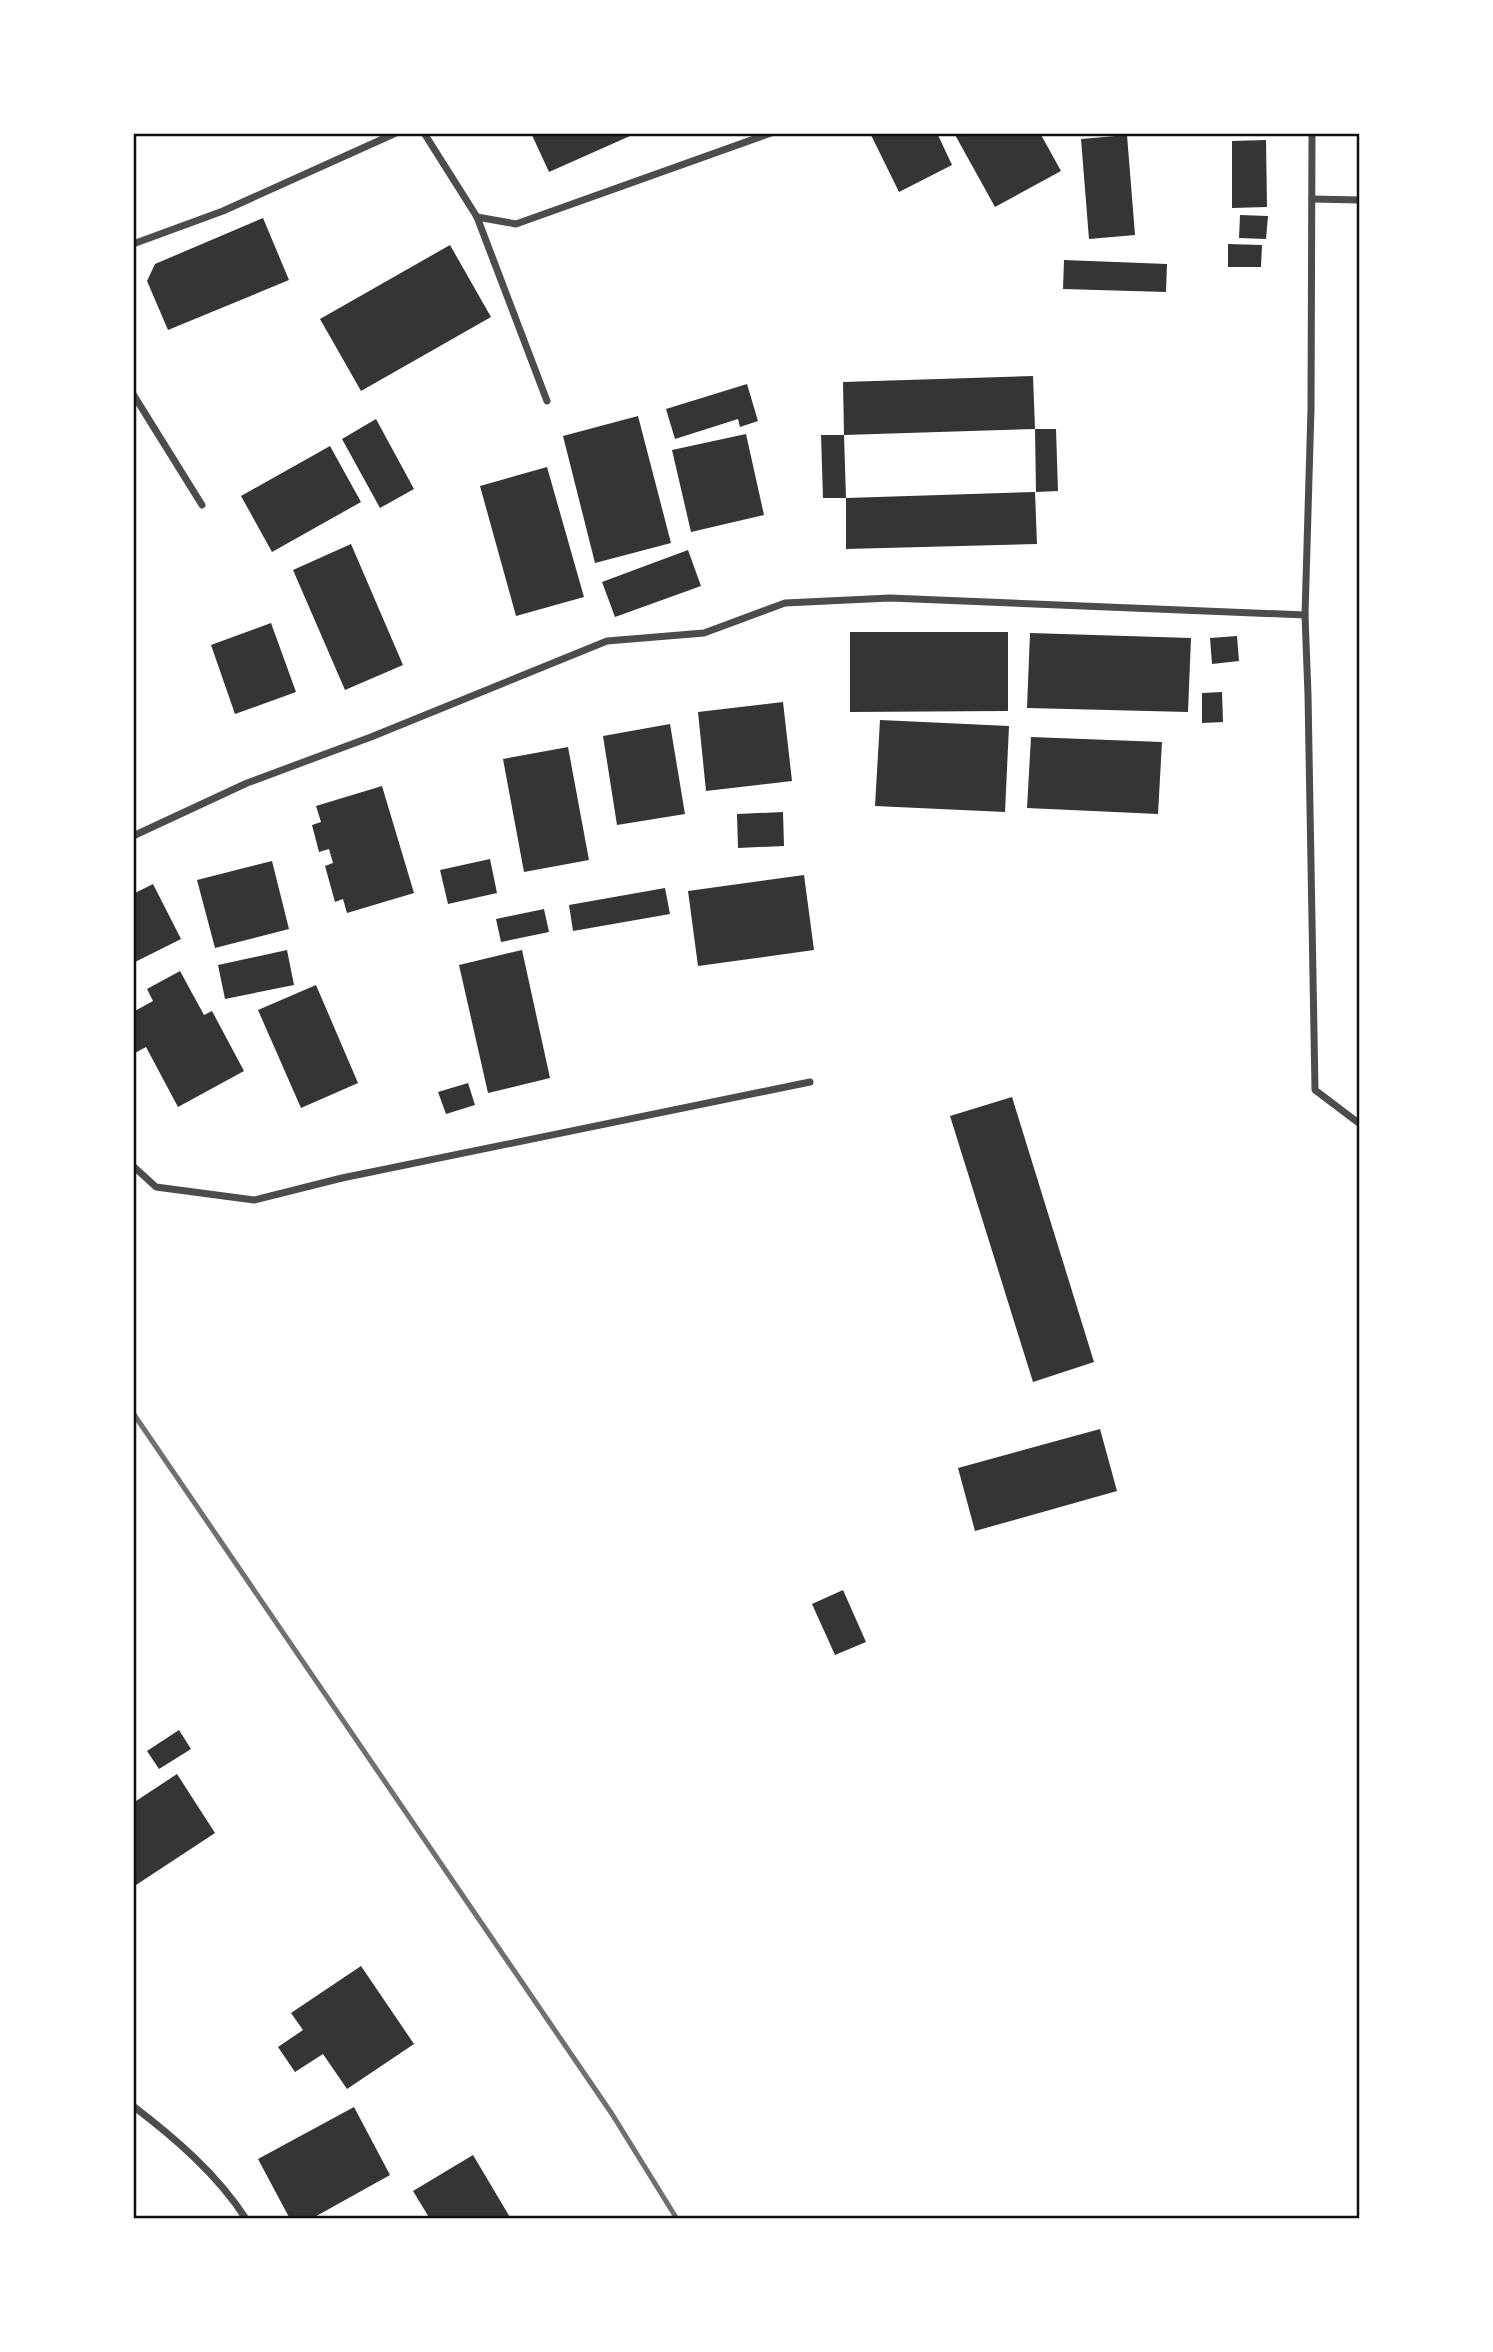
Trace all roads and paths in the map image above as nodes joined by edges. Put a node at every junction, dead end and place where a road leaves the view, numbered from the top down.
1 (396, 133) edge
2 (425, 133) edge
3 (771, 133) edge
4 (1312, 133) edge
5 (1312, 199) junction
6 (1360, 200) edge
7 (477, 217) junction
8 (133, 244) edge
9 (133, 394) edge
10 (547, 401) dead end
11 (202, 505) dead end
12 (1304, 615) junction
13 (133, 836) edge
14 (810, 1082) dead end
15 (1360, 1124) edge
16 (133, 1166) edge
17 (133, 2106) edge
18 (246, 2219) edge

1 - 8 street
2 - 7 street
3 - 7 street
4 - 5 street
5 - 6 street
5 - 12 street
7 - 10 street
9 - 11 street
12 - 13 street
12 - 15 street
14 - 16 street
17 - 18 street

